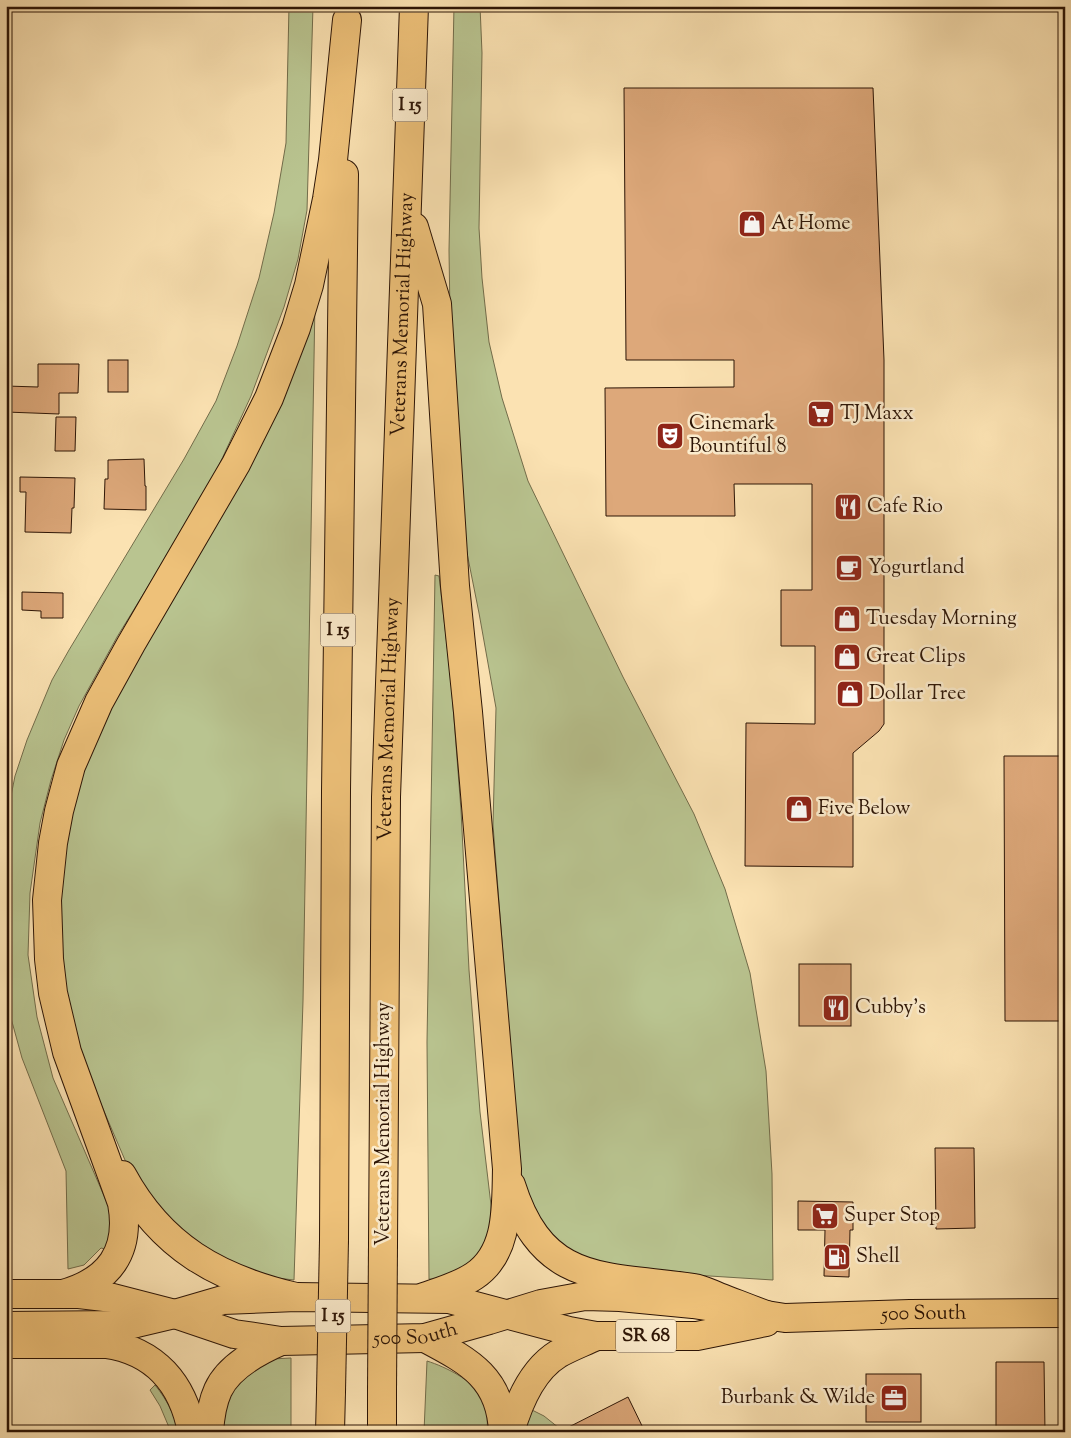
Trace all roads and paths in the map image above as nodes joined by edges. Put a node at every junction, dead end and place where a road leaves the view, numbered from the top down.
1 (414, 6) edge
2 (347, 13) edge
3 (407, 204) junction
4 (91, 1116) junction
5 (507, 1169) junction
6 (6, 1294) edge
7 (63, 1294) junction
8 (296, 1297) junction
9 (424, 1297) junction
10 (1065, 1313) edge
11 (175, 1314) junction
12 (508, 1314) junction
13 (777, 1317) junction
14 (6, 1326) edge
15 (596, 1336) junction
16 (425, 1338) junction
17 (281, 1341) junction
18 (6, 1344) edge
19 (192, 1432) edge
20 (209, 1432) edge
21 (330, 1432) edge
22 (382, 1432) edge
23 (503, 1432) edge
24 (510, 1432) edge

1 - 3 main road, Veterans Memorial Highway / I 15
2 - 4 main road
2 - 21 main road, I 15, bridge
3 - 5 main road
3 - 22 main road, Veterans Memorial Highway / I 15, bridge
4 - 7 main road
4 - 8 main road
5 - 9 main road
5 - 13 main road
6 - 7 main road, 500 South / SR 68
7 - 11 main road, 500 South / SR 68
8 - 9 main road, 500 South / SR 68
8 - 11 main road, 500 South / SR 68
9 - 12 main road, 500 South / SR 68
10 - 13 main road, 500 South / SR 68
11 - 14 main road, 500 South / SR 68
11 - 17 main road, 500 South / SR 68
12 - 13 main road, 500 South / SR 68
12 - 15 main road, 500 South / SR 68
12 - 16 main road, 500 South / SR 68
13 - 15 main road, 500 South / SR 68
15 - 24 main road
16 - 17 main road, 500 South / SR 68
16 - 23 main road
17 - 20 main road
18 - 19 main road

